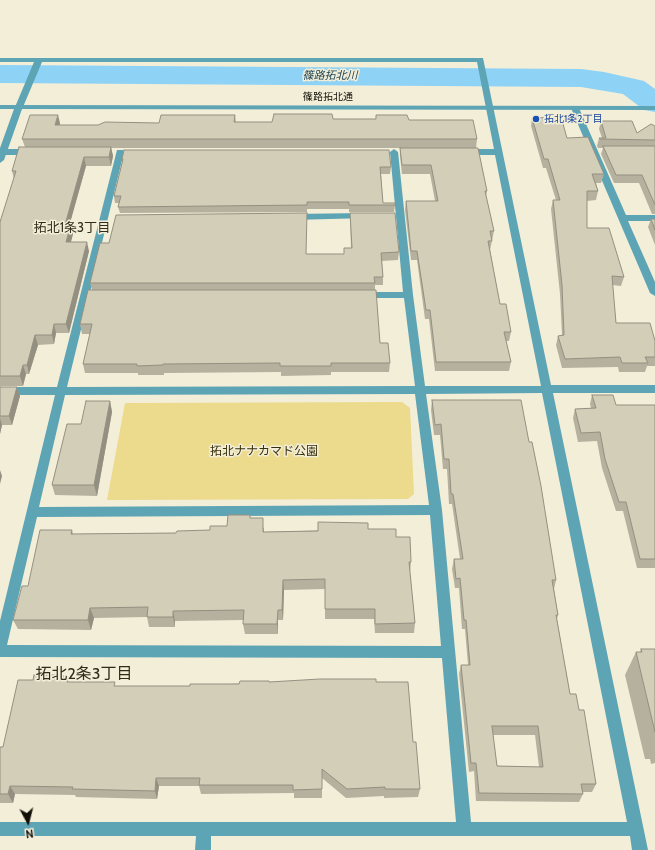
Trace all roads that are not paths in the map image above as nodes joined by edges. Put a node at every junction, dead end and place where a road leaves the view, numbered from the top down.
1 (0, 60) edge
2 (38, 62) junction
3 (0, 107) edge
4 (19, 107) junction
5 (489, 108) junction
6 (575, 108) junction
7 (655, 108) edge
8 (42, 152) edge
9 (120, 152) dead end
10 (394, 152) dead end
11 (458, 152) edge
12 (498, 152) junction
13 (1, 155) edge
14 (375, 216) edge
15 (279, 217) edge
16 (623, 218) junction
17 (655, 218) edge
18 (655, 293) edge
19 (353, 295) edge
20 (408, 295) junction
21 (546, 389) junction
22 (655, 389) edge
23 (61, 390) junction
24 (421, 390) junction
25 (0, 391) edge
26 (436, 510) junction
27 (32, 512) junction
28 (0, 648) edge
29 (0, 651) edge
30 (448, 652) junction
31 (0, 829) edge
32 (204, 829) junction
33 (636, 829) junction
34 (464, 830) junction
35 (203, 850) edge
36 (640, 850) edge

1 - 2 street
2 - 4 street
2 - 5 street
3 - 4 street, 篠路拓北通
4 - 5 street, 篠路拓北通
4 - 13 street
5 - 6 street, 篠路拓北通
5 - 12 street
6 - 7 street, 篠路拓北通
6 - 16 street
8 - 13 street
9 - 23 street
10 - 20 street
11 - 12 street
12 - 21 street
14 - 15 street
16 - 17 street
16 - 18 street
19 - 20 street
20 - 24 street
21 - 22 street
21 - 24 street
21 - 33 street
23 - 24 street
23 - 25 street
23 - 27 street
24 - 26 street
26 - 27 street
26 - 30 street
27 - 28 street
29 - 30 street
30 - 34 street
31 - 32 street
32 - 34 street
32 - 35 street
33 - 34 street
33 - 36 street

